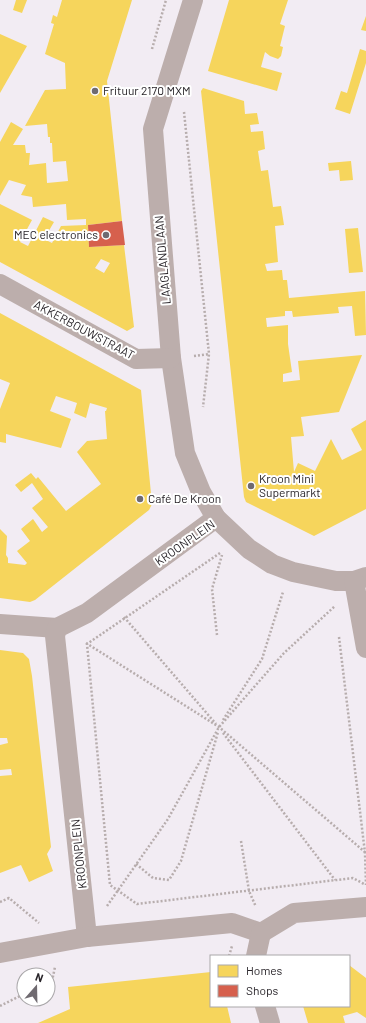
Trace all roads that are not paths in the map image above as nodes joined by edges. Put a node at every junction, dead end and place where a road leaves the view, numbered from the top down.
1 (193, 0) edge
2 (0, 284) edge
3 (171, 358) junction
4 (216, 518) junction
5 (352, 580) edge
6 (0, 624) edge
7 (57, 628) junction
8 (366, 648) edge
9 (366, 907) edge
10 (261, 932) junction
11 (87, 936) junction
12 (0, 953) edge
13 (256, 955) edge
14 (265, 1007) edge
15 (270, 1023) edge

1 - 3 street, LAAGLANDLAAN
2 - 3 street, AKKERBOUWSTRAAT
3 - 4 street, LAAGLANDLAAN
4 - 5 street, KROONPLEIN
4 - 7 street, KROONPLEIN
5 - 8 street
6 - 7 street
7 - 11 street, KROONPLEIN
9 - 10 street
10 - 11 street
10 - 13 street
11 - 12 street
14 - 15 street

